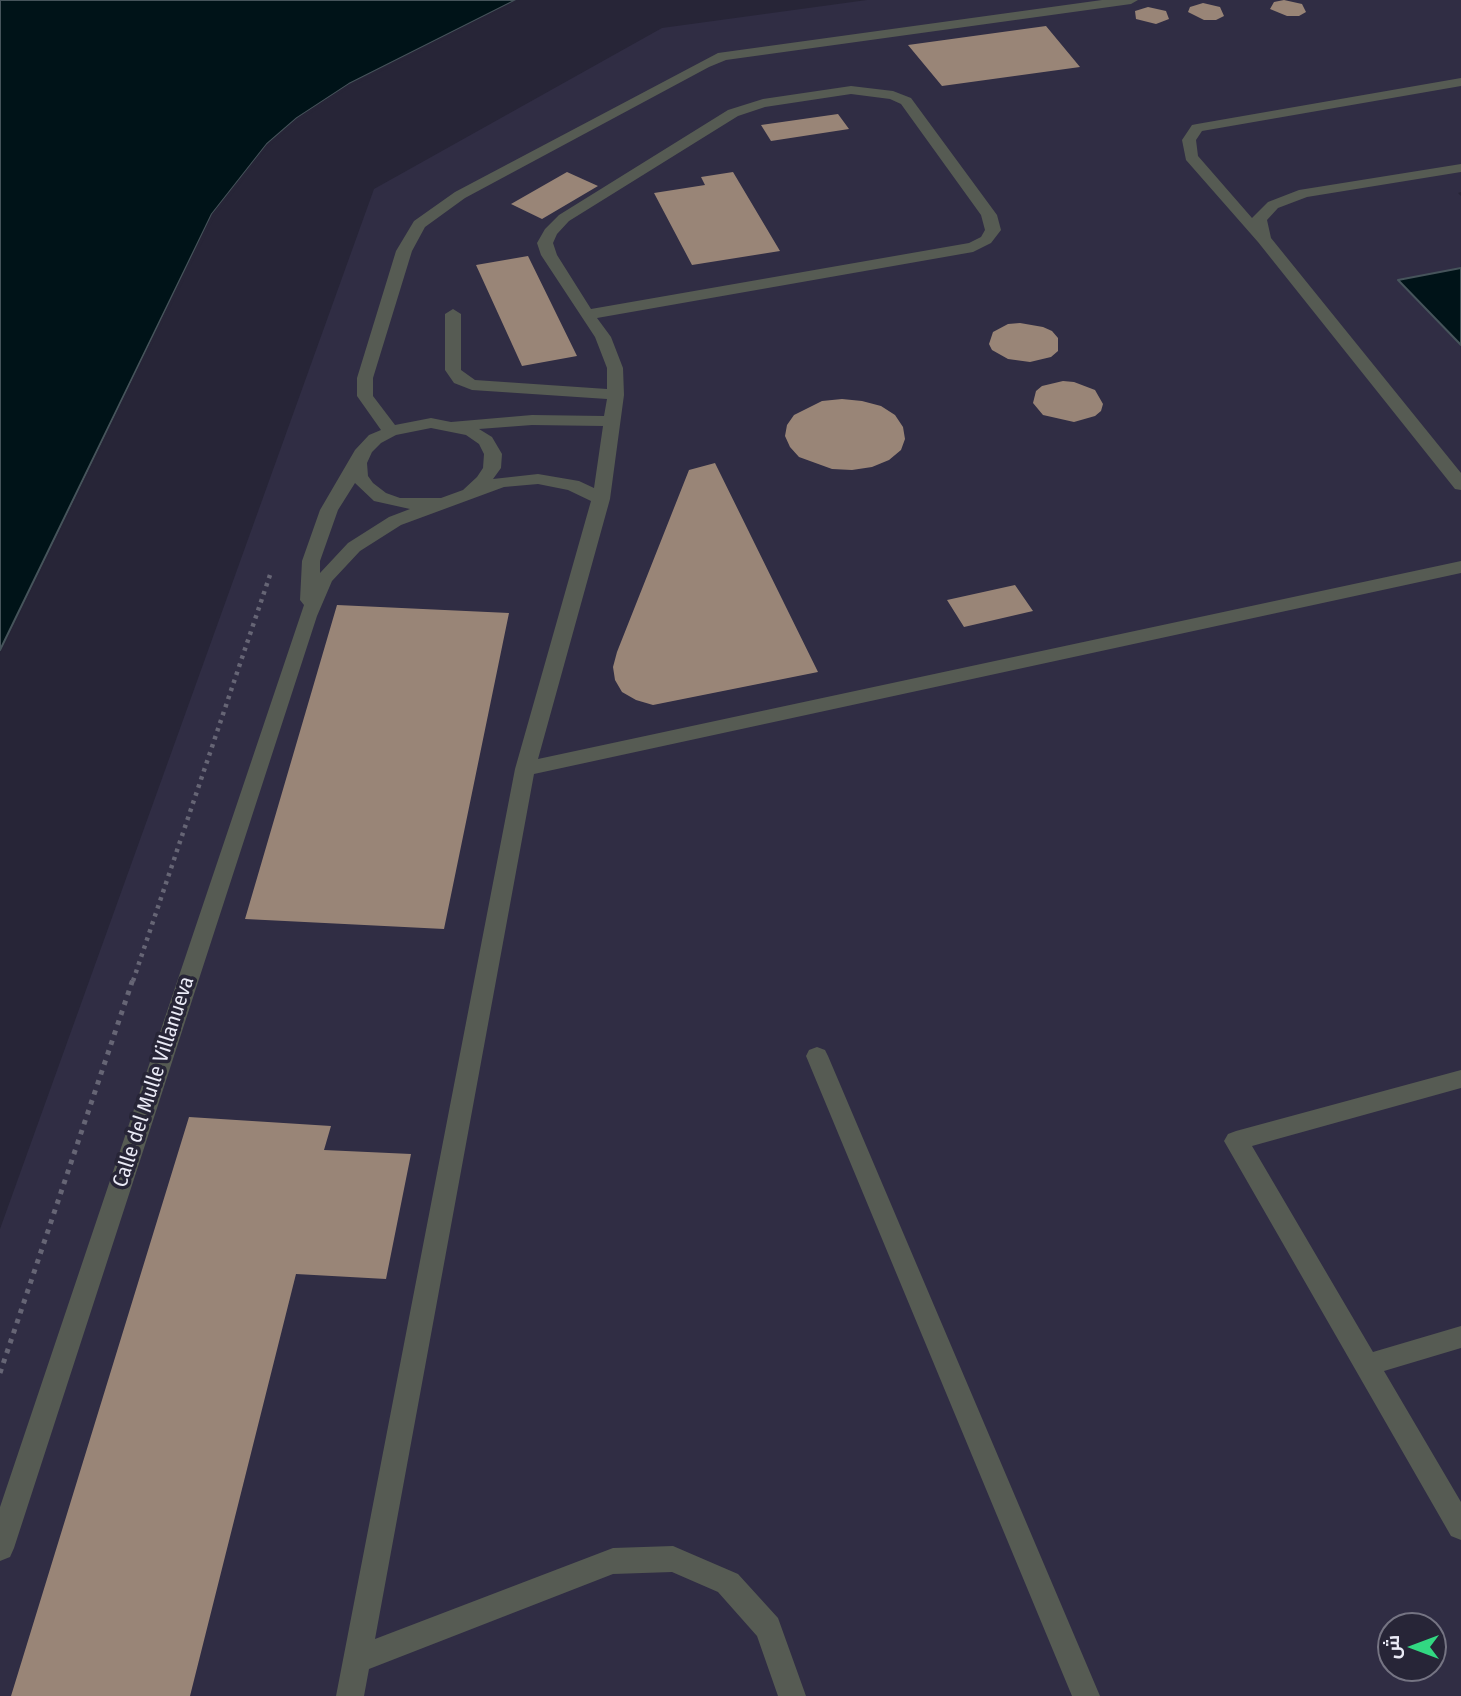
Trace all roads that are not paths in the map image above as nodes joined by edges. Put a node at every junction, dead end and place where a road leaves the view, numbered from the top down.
1 (1131, 0) edge
2 (1461, 82) edge
3 (1461, 168) edge
4 (1263, 239) junction
5 (453, 314) dead end
6 (587, 315) junction
7 (616, 394) junction
8 (612, 421) junction
9 (451, 425) junction
10 (391, 431) junction
11 (358, 463) junction
12 (1461, 485) edge
13 (469, 494) junction
14 (601, 499) junction
15 (443, 503) junction
16 (1461, 567) edge
17 (308, 615) junction
18 (525, 769) junction
19 (817, 1056) dead end
20 (1461, 1079) edge
21 (1461, 1337) edge
22 (1366, 1364) junction
23 (1461, 1527) edge
24 (0, 1548) edge
25 (357, 1660) junction
26 (350, 1696) edge
27 (792, 1696) edge
28 (1086, 1696) edge

1 - 10 lane
2 - 4 lane
3 - 4 lane
4 - 12 lane
5 - 7 lane
6 - 6 lane
6 - 7 lane
7 - 8 lane
8 - 9 lane
8 - 14 lane
9 - 10 lane
9 - 13 lane
10 - 11 lane
11 - 15 lane
11 - 17 lane, Calle del Mulle Villanueva
13 - 14 lane
13 - 15 lane
14 - 18 lane
15 - 17 lane, Calle del Mulle Villanueva
16 - 18 lane
17 - 24 lane, Calle del Mulle Villanueva
18 - 25 lane
19 - 28 lane
20 - 22 lane
21 - 22 lane
22 - 23 lane
25 - 26 lane
25 - 27 lane

